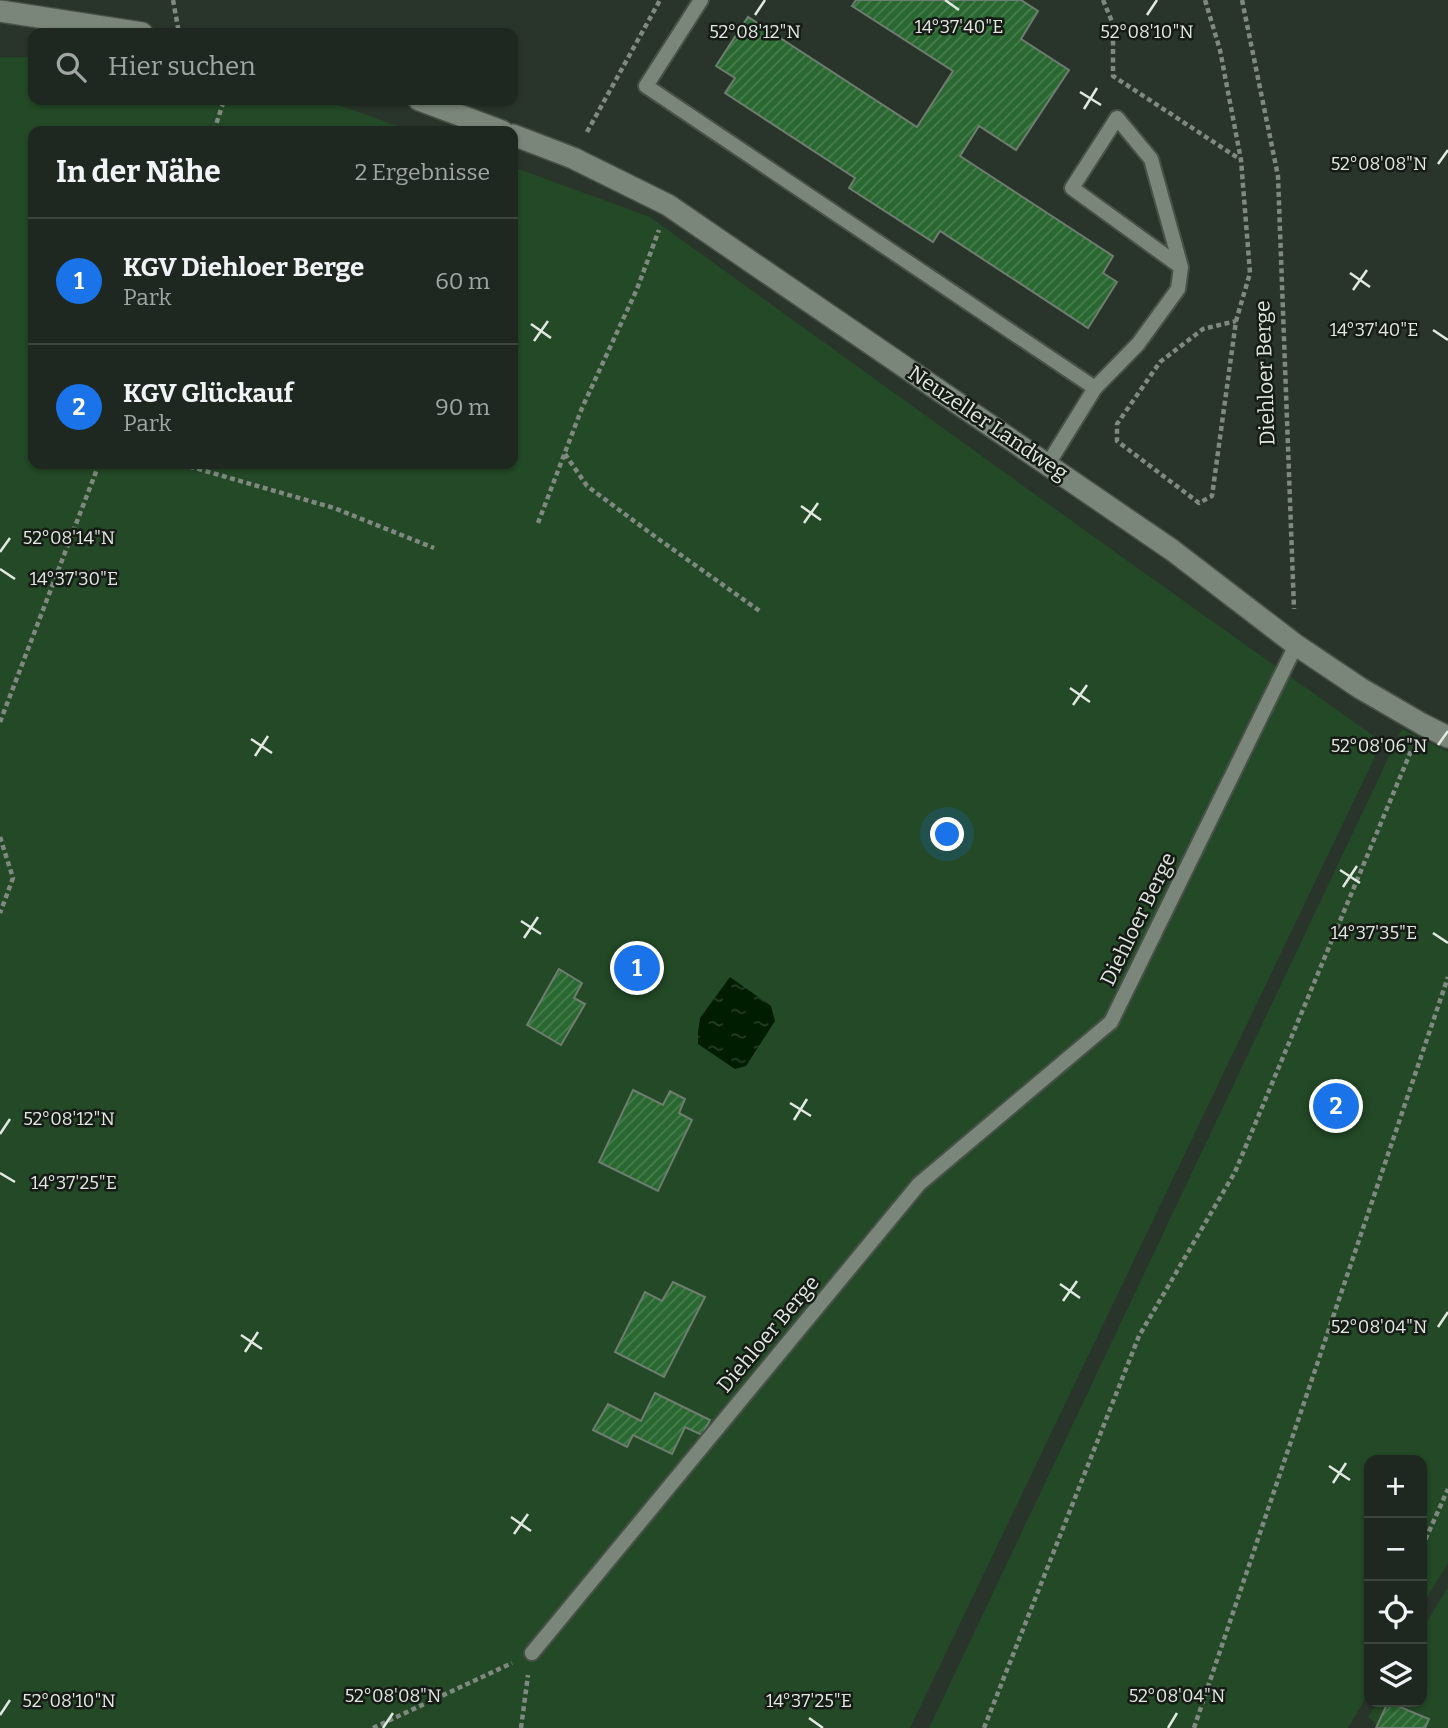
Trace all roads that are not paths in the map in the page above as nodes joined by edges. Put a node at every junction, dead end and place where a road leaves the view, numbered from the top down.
1 (701, 0) edge
2 (0, 11) edge
3 (110, 28) edge
4 (432, 105) edge
5 (489, 126) edge
6 (518, 137) edge
7 (1181, 267) junction
8 (1095, 388) junction
9 (1048, 464) junction
10 (1296, 645) junction
11 (1448, 737) edge
12 (531, 1653) road end

1 - 8 lane
2 - 3 street
4 - 5 street
6 - 9 street, Neuzeller Landweg
7 - 7 lane
7 - 8 lane
8 - 9 lane
9 - 10 street, Neuzeller Landweg
10 - 11 street, Neuzeller Landweg
10 - 12 lane, Diehloer Berge

